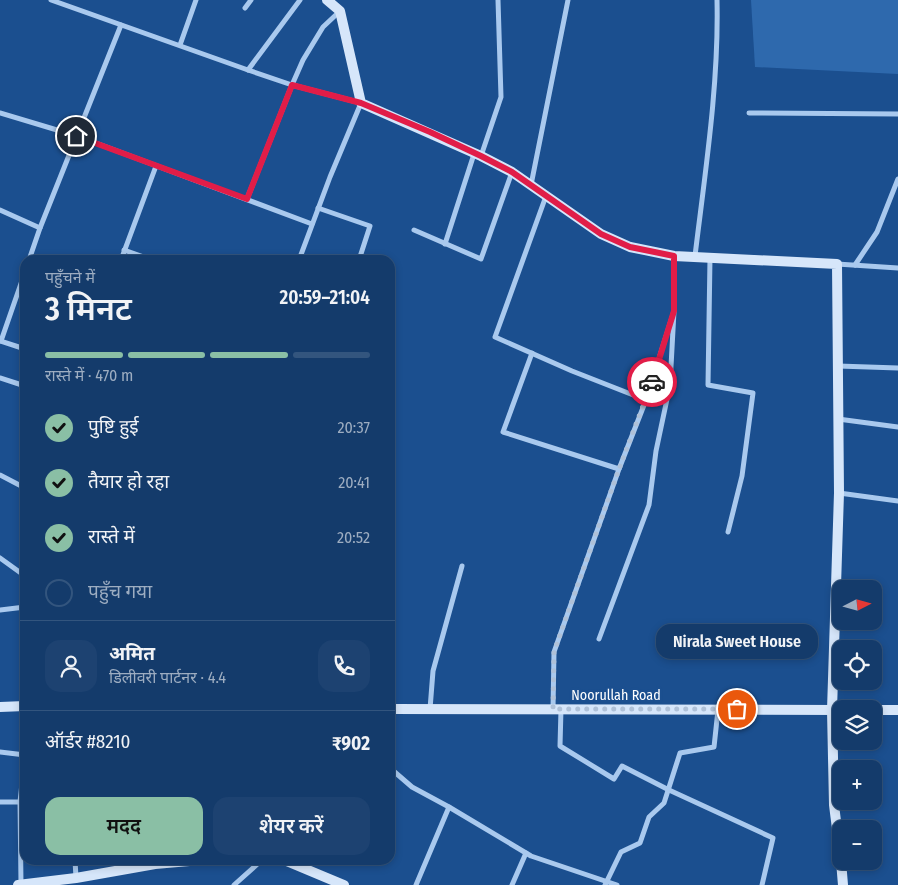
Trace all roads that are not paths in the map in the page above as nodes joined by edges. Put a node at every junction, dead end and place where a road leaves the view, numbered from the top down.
1 (51, 0) edge
2 (196, 0) edge
3 (251, 0) edge
4 (300, 0) edge
5 (327, 0) edge
6 (498, 0) edge
7 (568, 0) edge
8 (717, 0) edge
9 (338, 6) edge
10 (245, 8) dead end
11 (121, 25) junction
12 (180, 46) junction
13 (248, 70) junction
14 (292, 85) junction
15 (361, 103) junction
16 (0, 113) edge
17 (749, 114) dead end
18 (898, 114) edge
19 (76, 136) junction
20 (478, 155) junction
21 (156, 166) junction
22 (512, 172) junction
23 (898, 179) edge
24 (531, 186) junction
25 (546, 196) junction
26 (247, 199) junction
27 (318, 208) junction
28 (0, 210) edge
29 (312, 224) junction
30 (40, 228) junction
31 (414, 230) dead end
32 (445, 244) junction
33 (124, 250) junction
34 (31, 255) edge
35 (122, 255) edge
36 (138, 255) edge
37 (301, 255) edge
38 (360, 255) edge
39 (674, 256) junction
40 (695, 256) junction
41 (710, 257) junction
42 (837, 264) junction
43 (855, 265) junction
44 (898, 268) edge
45 (20, 286) edge
46 (674, 311) junction
47 (1, 341) edge
48 (20, 347) edge
49 (532, 353) junction
50 (838, 366) junction
51 (898, 368) edge
52 (0, 378) edge
53 (20, 384) edge
54 (646, 400) junction
55 (838, 419) junction
56 (898, 427) edge
57 (619, 469) junction
58 (0, 475) edge
59 (20, 485) edge
60 (839, 493) junction
61 (898, 501) edge
62 (728, 532) dead end
63 (0, 558) edge
64 (462, 566) dead end
65 (20, 572) edge
66 (20, 608) edge
67 (0, 610) edge
68 (599, 639) dead end
69 (837, 700) edge
70 (20, 706) edge
71 (0, 707) edge
72 (395, 709) edge
73 (430, 709) junction
74 (557, 709) junction
75 (718, 709) junction
76 (832, 710) edge
77 (882, 710) edge
78 (898, 710) edge
79 (836, 750) edge
80 (0, 752) edge
81 (20, 754) edge
82 (395, 772) edge
83 (669, 790) junction
84 (0, 802) edge
85 (20, 802) edge
86 (449, 807) junction
87 (836, 820) edge
88 (526, 853) junction
89 (20, 864) edge
90 (75, 865) edge
91 (140, 865) edge
92 (256, 865) edge
93 (295, 865) edge
94 (842, 870) edge
95 (76, 878) junction
96 (606, 883) edge
97 (338, 884) edge
98 (19, 885) edge
99 (234, 885) edge
100 (416, 885) edge
101 (512, 885) edge
102 (618, 885) edge
103 (762, 885) edge
104 (843, 885) edge

1 - 11 street
2 - 12 street
3 - 10 street
4 - 13 street
5 - 9 street
6 - 20 street
7 - 24 street
8 - 40 street
9 - 14 street
9 - 15 street
11 - 12 street
11 - 19 street
12 - 13 street
13 - 14 street
14 - 15 street
14 - 26 street
15 - 20 street
15 - 27 street
16 - 19 street
17 - 18 street
19 - 21 street
19 - 30 street
20 - 22 street
20 - 32 street
21 - 26 street
21 - 33 street
22 - 24 street
22 - 32 street
23 - 43 street
24 - 25 street
25 - 39 street
25 - 49 street
26 - 29 street
27 - 29 street
27 - 38 street
28 - 30 street
29 - 37 street
30 - 34 street
31 - 32 street
33 - 35 street
33 - 36 street
39 - 40 street
39 - 46 street
40 - 41 street
41 - 42 street
41 - 62 street
42 - 43 street
42 - 50 street
43 - 44 street
45 - 47 street
46 - 54 street
46 - 68 street
47 - 48 street
49 - 54 street
49 - 57 street
50 - 51 street
50 - 55 street
52 - 53 street
54 - 57 street
55 - 56 street
55 - 60 street
57 - 74 street
58 - 59 street
60 - 61 street
60 - 69 street
63 - 65 street
64 - 73 street
66 - 67 street
70 - 71 street
72 - 73 street, Noorullah Road
73 - 74 street, Noorullah Road
74 - 75 street, Noorullah Road
74 - 83 street
75 - 76 street, Noorullah Road
75 - 83 street
77 - 78 street
79 - 87 street
80 - 81 street
82 - 86 street
83 - 96 street
83 - 103 street
84 - 85 street
86 - 88 street
86 - 100 street
88 - 96 street
88 - 101 street
89 - 98 street
90 - 95 street
91 - 95 street
92 - 99 street
93 - 97 street
94 - 104 street
95 - 98 street
96 - 102 street

